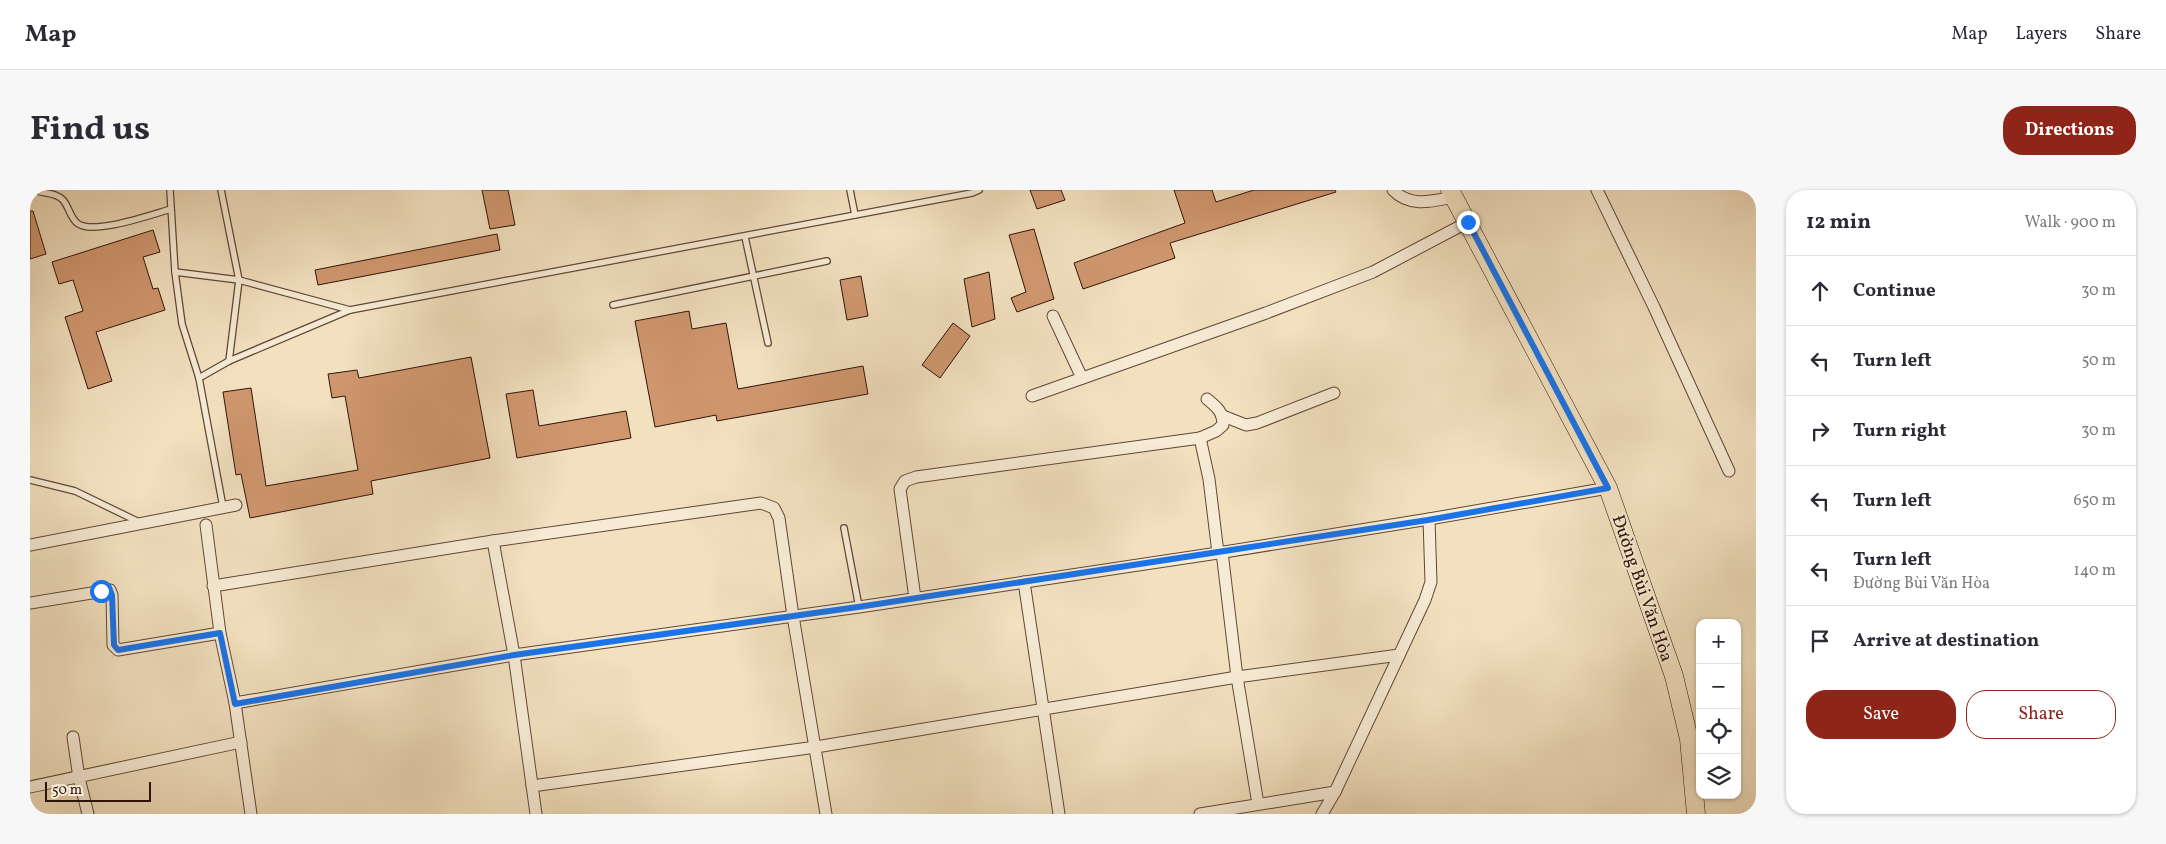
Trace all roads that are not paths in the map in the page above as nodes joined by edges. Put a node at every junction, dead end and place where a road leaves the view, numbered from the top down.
1 (35, 190) edge
2 (170, 190) edge
3 (221, 190) edge
4 (850, 190) edge
5 (979, 190) edge
6 (1393, 190) edge
7 (1596, 190) edge
8 (1452, 194) edge
9 (171, 209) junction
10 (855, 215) junction
11 (1468, 222) junction
12 (745, 237) junction
13 (827, 261) dead end
14 (175, 272) junction
15 (753, 276) junction
16 (239, 280) junction
17 (613, 305) dead end
18 (350, 310) junction
19 (1053, 316) dead end
20 (768, 343) dead end
21 (228, 361) junction
22 (199, 378) junction
23 (1082, 378) junction
24 (1334, 393) dead end
25 (1032, 396) dead end
26 (1208, 399) dead end
27 (1223, 416) junction
28 (1200, 438) junction
29 (1729, 471) dead end
30 (30, 480) edge
31 (1608, 488) junction
32 (236, 505) dead end
33 (223, 507) junction
34 (1428, 520) junction
35 (142, 523) junction
36 (206, 525) dead end
37 (844, 528) dead end
38 (493, 540) junction
39 (30, 545) edge
40 (1220, 552) junction
41 (1024, 582) junction
42 (213, 586) junction
43 (916, 598) junction
44 (30, 603) edge
45 (858, 607) junction
46 (793, 616) junction
47 (220, 633) junction
48 (514, 655) junction
49 (1399, 655) junction
50 (1237, 677) junction
51 (235, 704) junction
52 (1042, 711) junction
53 (73, 737) dead end
54 (241, 742) junction
55 (816, 747) junction
56 (79, 778) junction
57 (532, 786) junction
58 (30, 788) edge
59 (1335, 792) junction
60 (1258, 804) junction
61 (88, 814) edge
62 (251, 814) edge
63 (536, 814) edge
64 (826, 814) edge
65 (1058, 814) edge
66 (1200, 814) edge
67 (1322, 814) edge
68 (1696, 814) edge

1 - 9 lane
2 - 9 lane
3 - 16 lane
4 - 10 lane
5 - 10 lane
6 - 8 street
7 - 29 street
8 - 11 main road, Đường Bùi Văn Hòa
9 - 14 lane
10 - 12 lane
11 - 23 street
11 - 31 main road, Đường Bùi Văn Hòa
12 - 15 lane
12 - 18 lane
13 - 15 lane
14 - 16 lane
14 - 22 lane
15 - 17 lane
15 - 20 lane
16 - 18 lane
16 - 21 lane
18 - 21 lane
19 - 23 street
21 - 22 lane
22 - 33 lane
23 - 25 street
24 - 27 street
26 - 27 street
27 - 28 street
28 - 40 street
28 - 43 street
30 - 35 lane
31 - 34 street
31 - 68 main road, Đường Bùi Văn Hòa
32 - 33 street
33 - 35 street
34 - 40 street
34 - 49 street
35 - 39 street
36 - 42 street
37 - 45 lane
38 - 42 street
38 - 46 street
38 - 48 street
40 - 41 street
40 - 50 street
41 - 43 street
41 - 52 street
42 - 47 street
43 - 45 street
44 - 47 street
45 - 46 street
46 - 48 street
46 - 55 street
47 - 51 street
48 - 51 street
48 - 57 street
49 - 50 street
49 - 59 street
50 - 52 street
50 - 60 street
51 - 54 street
52 - 55 street
52 - 65 street
53 - 56 street
54 - 56 street
54 - 62 street
55 - 57 street
55 - 64 street
56 - 58 street
56 - 61 street
57 - 63 street
59 - 60 street
59 - 67 street
60 - 66 street

